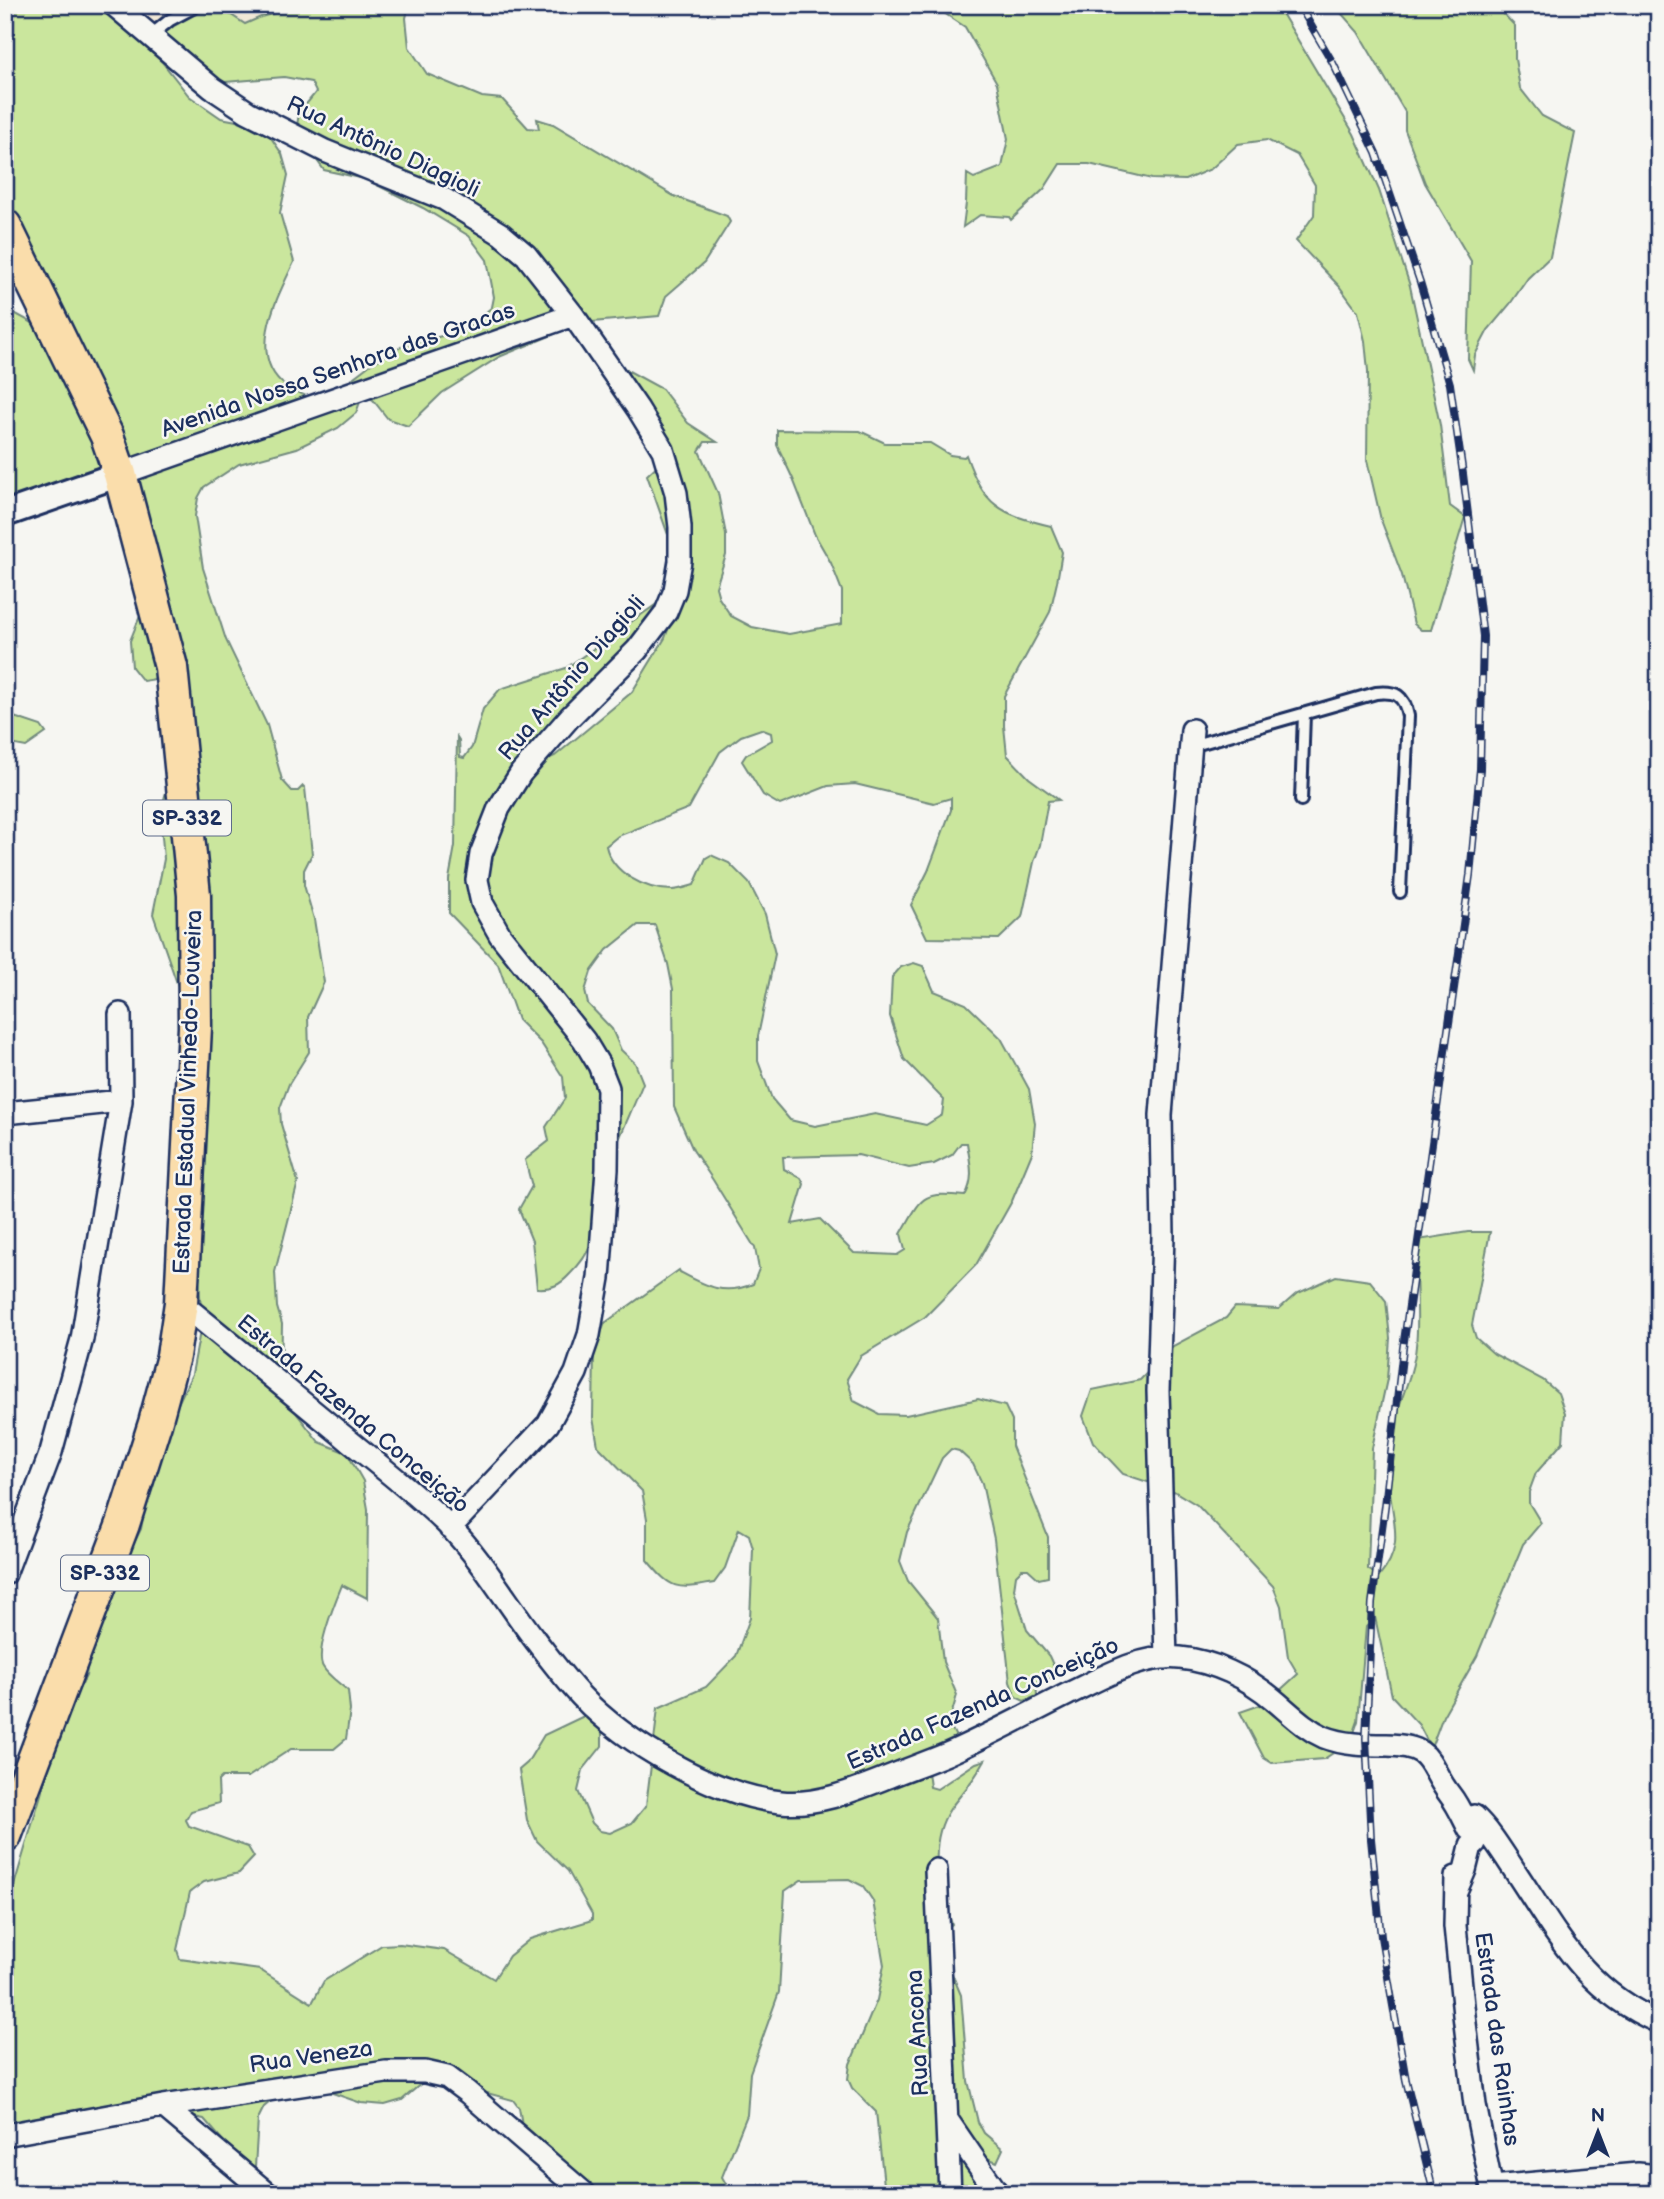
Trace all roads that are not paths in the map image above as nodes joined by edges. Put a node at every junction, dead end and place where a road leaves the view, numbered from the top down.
1 (114, 5) edge
2 (198, 5) edge
3 (150, 36) junction
4 (5, 226) edge
5 (573, 315) junction
6 (120, 474) junction
7 (5, 514) edge
8 (1304, 714) junction
9 (1192, 738) joint
10 (1301, 800) dead end
11 (1400, 892) dead end
12 (120, 1014) dead end
13 (121, 1101) junction
14 (5, 1113) edge
15 (181, 1303) junction
16 (450, 1528) junction
17 (6, 1571) edge
18 (1166, 1658) junction
19 (1452, 1797) junction
20 (7, 1828) edge
21 (1469, 1839) junction
22 (1503, 1856) junction
23 (936, 1870) dead end
24 (1465, 1870) junction
25 (1456, 1891) junction
26 (1659, 2022) edge
27 (163, 2106) junction
28 (948, 2121) junction
29 (5, 2135) edge
30 (1659, 2176) edge
31 (1493, 2190) edge
32 (268, 2194) edge
33 (585, 2194) edge
34 (950, 2194) edge
35 (998, 2194) edge

1 - 3 street, Rua Antônio Diagioli
2 - 3 lane
3 - 5 street, Rua Antônio Diagioli
4 - 6 main road, Estrada Estadual Vinhedo-Louveira / SP-332
5 - 6 street, Avenida Nossa Senhora das Gracas
5 - 16 street, Rua Antônio Diagioli
6 - 7 street
6 - 15 main road, Estrada Estadual Vinhedo-Louveira / SP-332
8 - 9 lane
8 - 10 lane
8 - 11 lane
9 - 18 street
12 - 13 street
13 - 14 street
13 - 17 street
15 - 16 street, Estrada Fazenda Conceição
15 - 20 main road, Estrada Estadual Vinhedo-Louveira / SP-332
16 - 18 street, Estrada Fazenda Conceição
18 - 19 street, Estrada Fazenda Conceição
19 - 21 street, Estrada Fazenda Conceição
19 - 22 street
21 - 22 street
21 - 24 street, Estrada das Rainhas
21 - 25 street, Estrada das Rainhas
22 - 24 street
22 - 26 street
23 - 28 street, Rua Ancona
24 - 25 street, Estrada das Rainhas
25 - 31 street, Estrada das Rainhas
27 - 29 street, Rua Veneza
27 - 32 street
27 - 33 street, Rua Veneza
28 - 34 street, Rua Ancona
28 - 35 street
30 - 31 street

